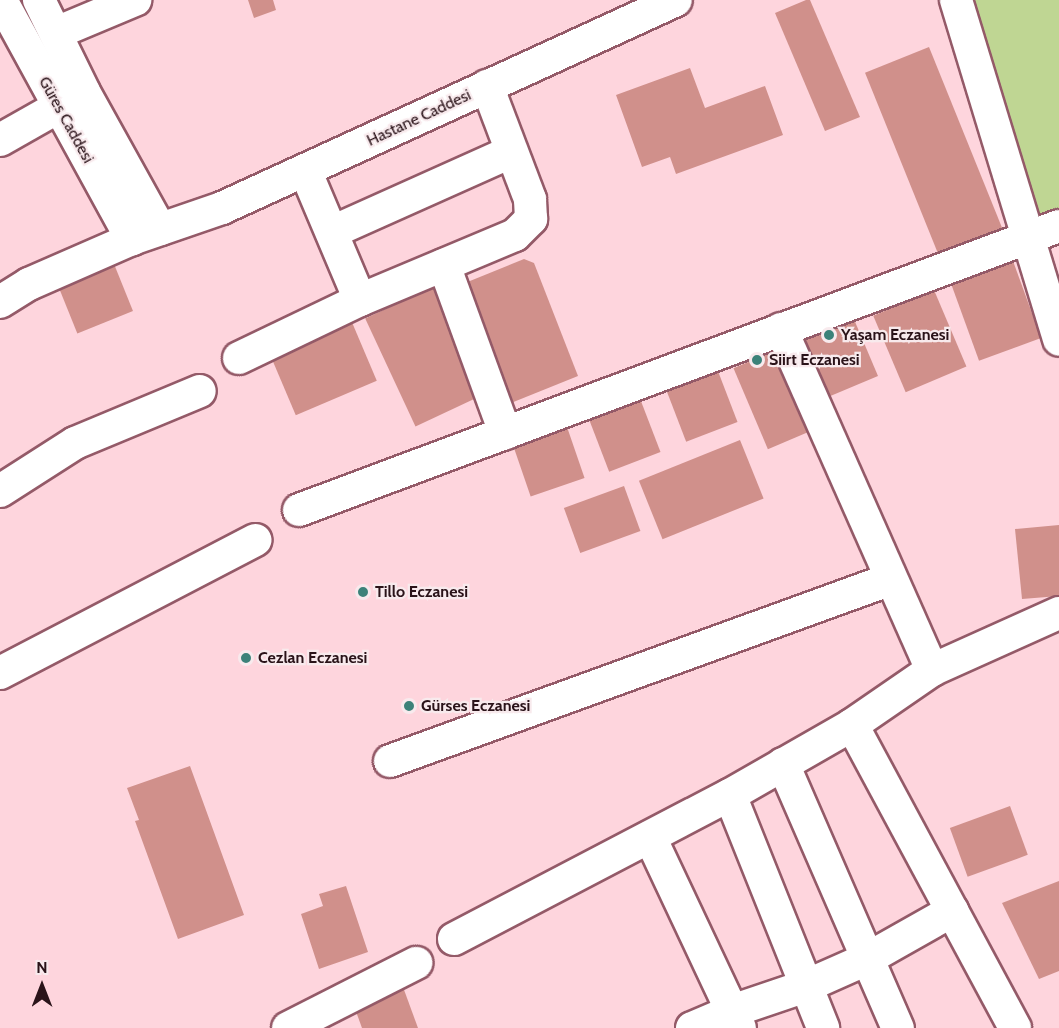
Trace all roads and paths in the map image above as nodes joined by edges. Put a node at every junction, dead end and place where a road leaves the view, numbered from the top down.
1 (1, 0) edge
2 (39, 0) edge
3 (135, 0) edge
4 (676, 0) edge
5 (956, 0) edge
6 (56, 33) junction
7 (487, 87) junction
8 (71, 99) junction
9 (0, 140) edge
10 (511, 152) junction
11 (305, 170) junction
12 (1059, 226) edge
13 (332, 232) junction
14 (146, 234) junction
15 (1026, 237) junction
16 (444, 265) junction
17 (360, 300) junction
18 (0, 302) edge
19 (781, 329) junction
20 (1059, 340) edge
21 (239, 358) dead end
22 (200, 391) dead end
23 (505, 433) junction
24 (0, 491) edge
25 (299, 510) dead end
26 (256, 540) dead end
27 (891, 579) junction
28 (1059, 613) edge
29 (932, 670) junction
30 (0, 672) edge
31 (852, 725) junction
32 (390, 761) dead end
33 (783, 764) junction
34 (730, 795) junction
35 (650, 837) junction
36 (952, 912) junction
37 (454, 939) dead end
38 (867, 958) junction
39 (416, 963) dead end
40 (806, 986) junction
41 (736, 1019) edge
42 (288, 1028) edge
43 (692, 1028) edge
44 (823, 1028) edge
45 (898, 1028) edge
46 (1015, 1028) edge

1 - 8 street, Güres Caddesi
2 - 6 street
3 - 6 street
4 - 7 street, Hastane Caddesi
5 - 15 street
6 - 8 street
7 - 10 street
7 - 11 street, Hastane Caddesi
8 - 9 street
8 - 14 street
10 - 13 street
10 - 16 street
11 - 13 street
11 - 14 street, Hastane Caddesi
12 - 15 street
13 - 17 street
14 - 18 street, Hastane Caddesi
15 - 19 street
15 - 20 street
16 - 17 street
16 - 23 street
17 - 21 street
19 - 23 street
19 - 27 street
22 - 24 street
23 - 25 street
26 - 30 street
27 - 29 street
27 - 32 street
28 - 29 street
29 - 31 street
31 - 33 street
31 - 36 street
33 - 34 street
33 - 38 street
34 - 35 street
34 - 40 street
35 - 37 street
35 - 41 street
36 - 38 street
36 - 46 street
38 - 40 street
38 - 45 street
39 - 42 street
40 - 41 street
40 - 44 street
41 - 43 street

